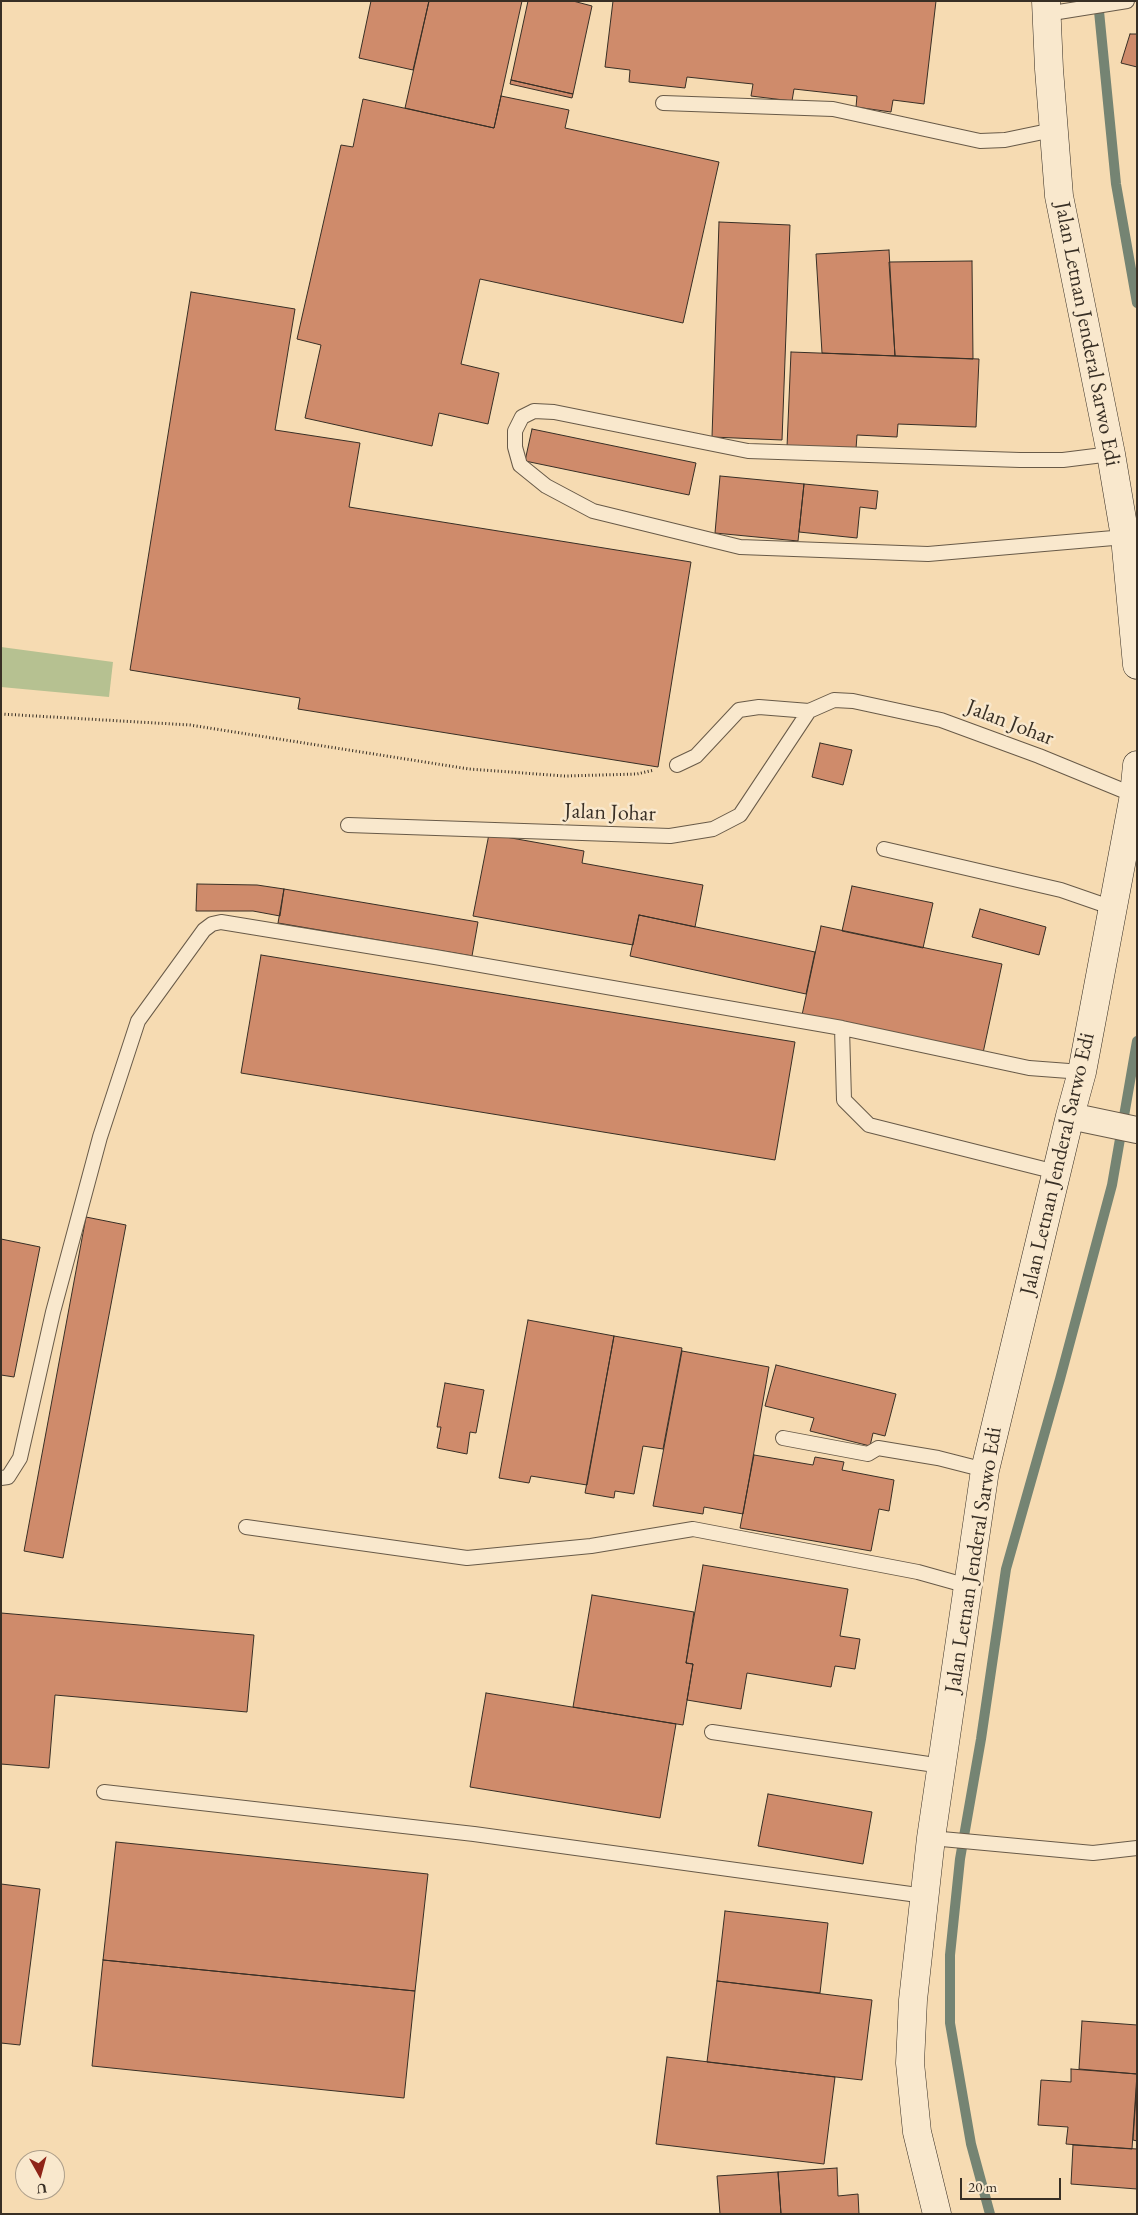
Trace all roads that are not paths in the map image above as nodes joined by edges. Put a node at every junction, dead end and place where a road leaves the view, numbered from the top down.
1 (1127, 1) edge
2 (1054, 9) edge
3 (663, 103) dead end
4 (1053, 130) junction
5 (1111, 454) junction
6 (1125, 537) junction
7 (1137, 665) edge
8 (809, 711) junction
9 (677, 765) road end
10 (1137, 765) edge
11 (1134, 795) junction
12 (348, 825) dead end
13 (884, 849) dead end
14 (1113, 908) junction
15 (842, 1028) junction
16 (1082, 1072) junction
17 (1082, 1119) junction
18 (1137, 1130) edge
19 (1056, 1172) junction
20 (783, 1438) dead end
21 (985, 1470) junction
22 (1, 1478) edge
23 (246, 1527) dead end
24 (968, 1586) junction
25 (712, 1732) dead end
26 (942, 1766) junction
27 (104, 1792) dead end
28 (944, 1840) junction
29 (1137, 1848) edge
30 (925, 1896) junction
31 (937, 2214) edge

1 - 2 lane
2 - 4 main road, Jalan Letnan Jenderal Sarwo Edi
3 - 4 lane
4 - 5 main road, Jalan Letnan Jenderal Sarwo Edi
5 - 6 main road, Jalan Letnan Jenderal Sarwo Edi
5 - 6 lane
6 - 7 main road, Jalan Letnan Jenderal Sarwo Edi
8 - 9 lane, Jalan Johar
8 - 11 lane, Jalan Johar
8 - 12 lane, Jalan Johar
10 - 11 main road, Jalan Letnan Jenderal Sarwo Edi
11 - 14 main road, Jalan Letnan Jenderal Sarwo Edi
13 - 14 lane
14 - 16 main road, Jalan Letnan Jenderal Sarwo Edi
15 - 16 lane
15 - 19 lane
15 - 22 lane
16 - 17 main road, Jalan Letnan Jenderal Sarwo Edi
17 - 18 street
17 - 19 main road, Jalan Letnan Jenderal Sarwo Edi
19 - 21 main road, Jalan Letnan Jenderal Sarwo Edi
20 - 21 lane
21 - 24 main road, Jalan Letnan Jenderal Sarwo Edi
23 - 24 lane
24 - 26 main road, Jalan Letnan Jenderal Sarwo Edi
25 - 26 lane
26 - 28 main road, Jalan Letnan Jenderal Sarwo Edi
27 - 30 lane
28 - 29 lane
28 - 30 main road, Jalan Letnan Jenderal Sarwo Edi
30 - 31 main road, Jalan Letnan Jenderal Sarwo Edi

